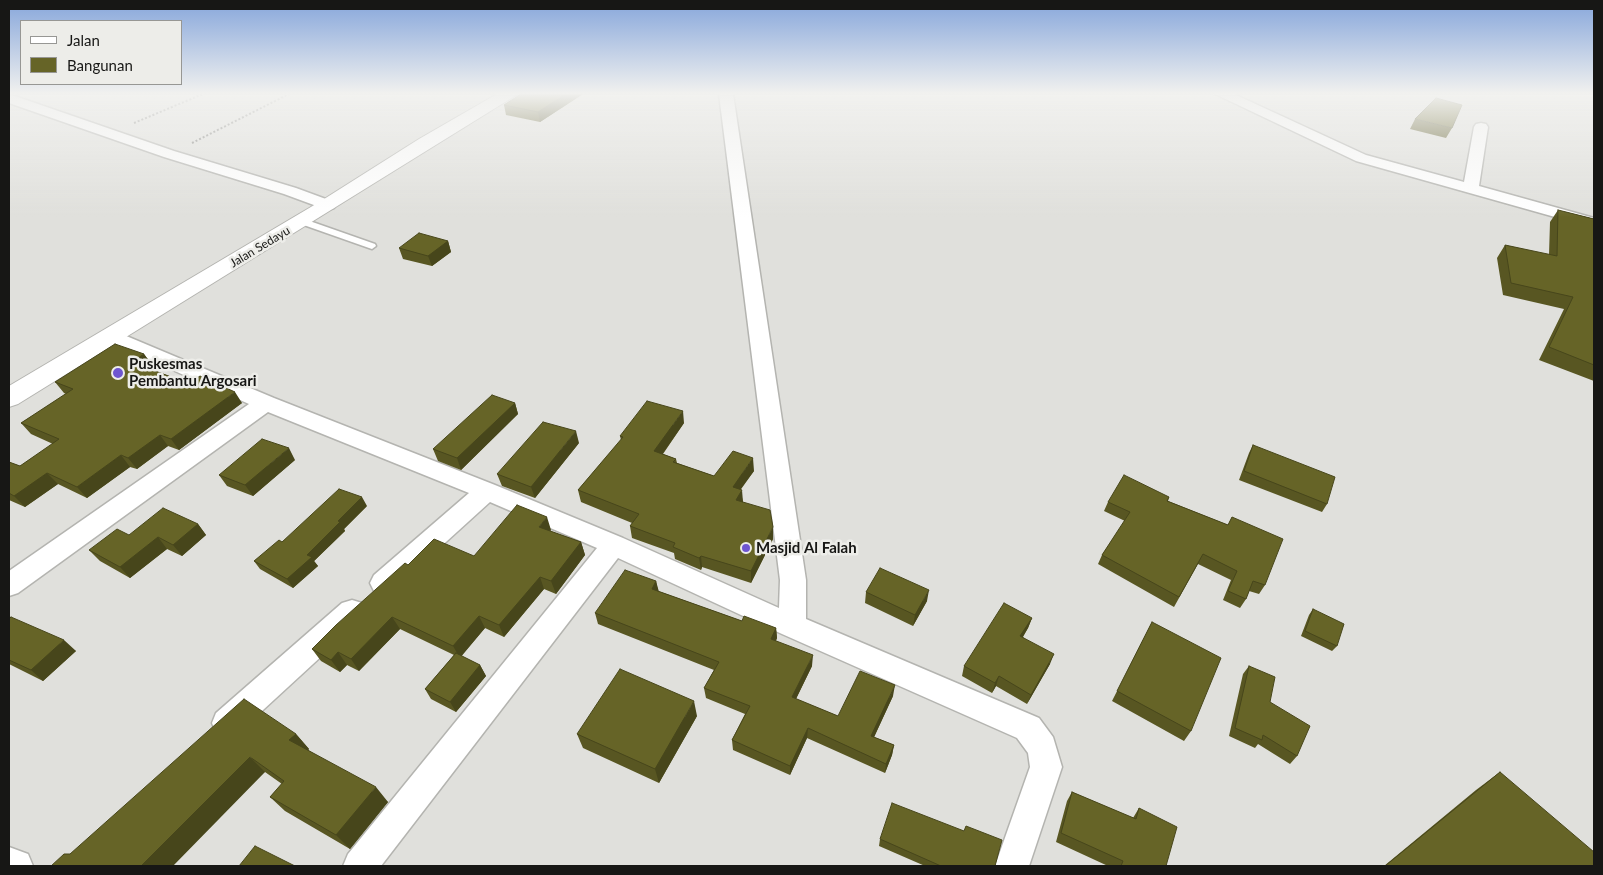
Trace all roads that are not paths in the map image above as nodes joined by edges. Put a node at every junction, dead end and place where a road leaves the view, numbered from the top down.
1 (111, 135) edge
2 (439, 135) edge
3 (732, 135) edge
4 (1312, 135) edge
5 (1480, 135) edge
6 (1470, 190) junction
7 (328, 205) junction
8 (302, 221) junction
9 (1594, 223) edge
10 (372, 246) dead end
11 (112, 336) junction
12 (9, 398) edge
13 (266, 402) junction
14 (487, 491) junction
15 (614, 545) junction
16 (9, 585) edge
17 (792, 626) junction
18 (205, 742) edge
19 (9, 864) edge
20 (16, 866) edge
21 (360, 866) edge
22 (1012, 866) edge

1 - 7 street
2 - 7 street, Jalan Sedayu
3 - 17 street
4 - 6 street
5 - 6 street
6 - 9 street
7 - 8 street, Jalan Sedayu
8 - 10 lane
8 - 11 street, Jalan Sedayu
11 - 12 street, Jalan Sedayu
11 - 13 street
13 - 14 street
13 - 16 street
14 - 15 street
14 - 18 street
15 - 17 street
15 - 21 street
17 - 22 street
19 - 20 street

